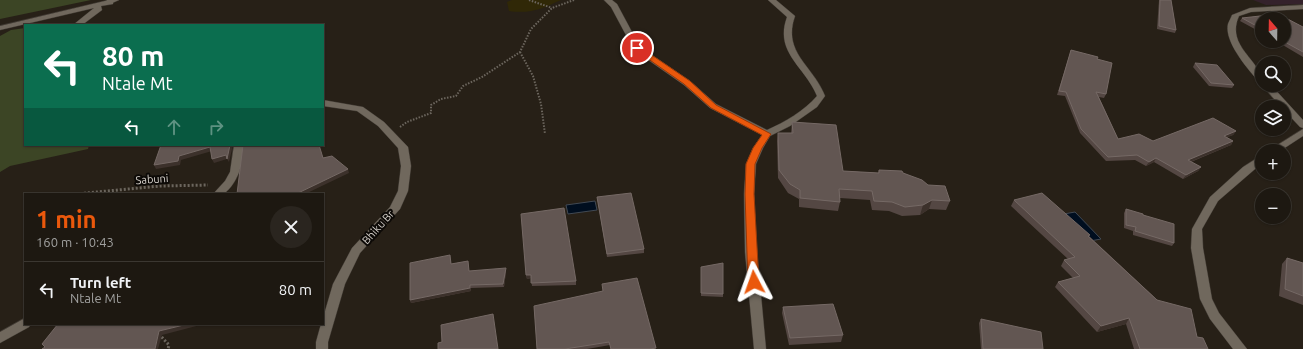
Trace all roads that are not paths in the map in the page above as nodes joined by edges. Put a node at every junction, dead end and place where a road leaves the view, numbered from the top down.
1 (608, 0) edge
2 (772, 0) edge
3 (112, 1) edge
4 (1303, 7) edge
5 (78, 24) edge
6 (0, 28) edge
7 (1255, 72) edge
8 (1272, 92) edge
9 (324, 103) edge
10 (1303, 125) edge
11 (1303, 132) edge
12 (767, 134) junction
13 (1284, 144) edge
14 (239, 146) edge
15 (1255, 163) edge
16 (219, 193) edge
17 (24, 324) edge
18 (0, 338) edge
19 (322, 349) edge
20 (760, 349) edge
21 (1241, 349) edge

1 - 12 street
2 - 12 street
3 - 5 street
3 - 6 street
4 - 7 street
8 - 10 street
9 - 19 street, Bhiku Br
11 - 13 street
12 - 20 street
14 - 16 street
15 - 21 street
17 - 18 street

